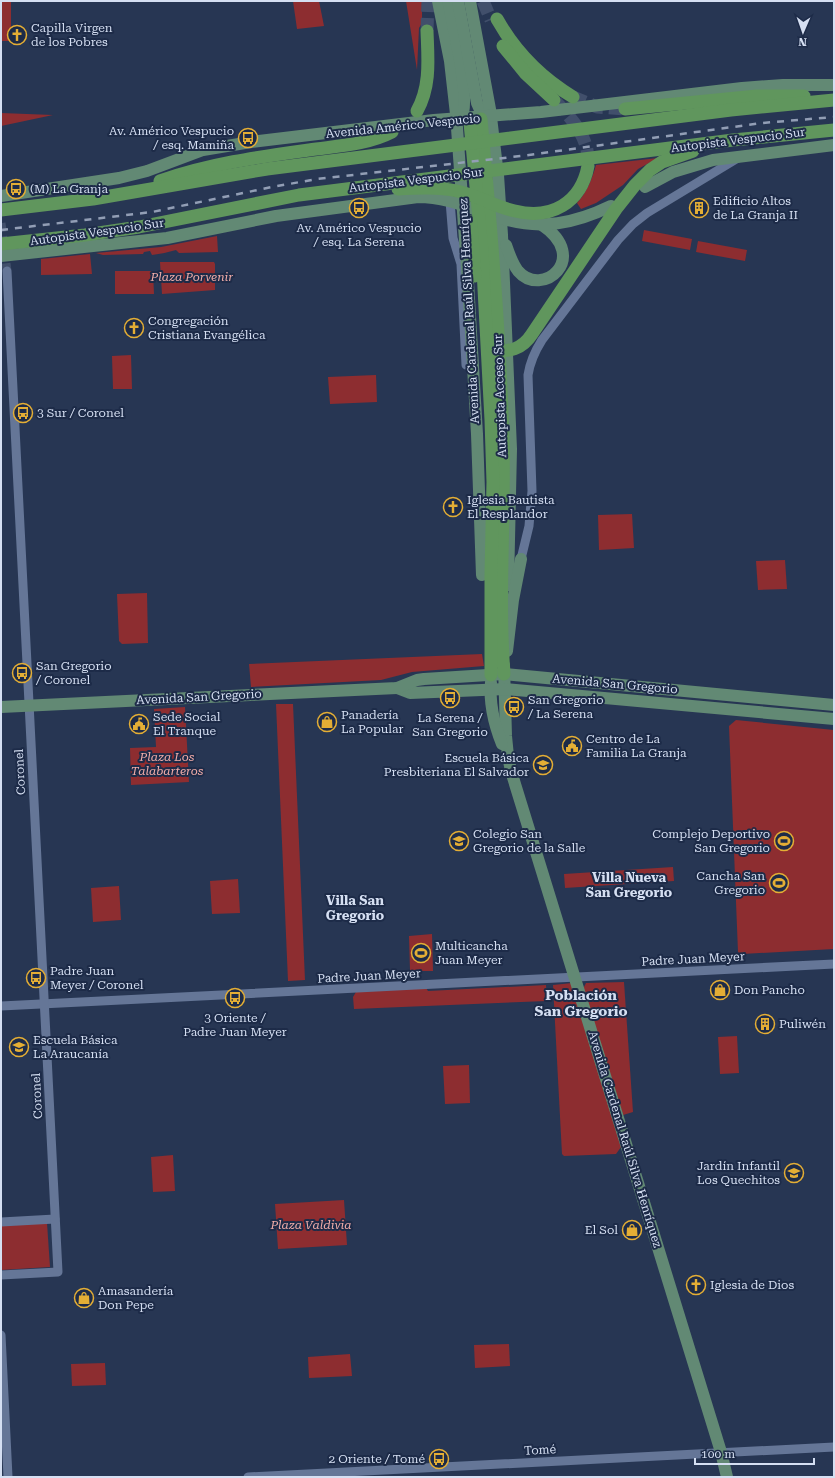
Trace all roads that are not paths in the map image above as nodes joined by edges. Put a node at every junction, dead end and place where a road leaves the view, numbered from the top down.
1 (438, 1) edge
2 (448, 1) edge
3 (458, 1) edge
4 (470, 1) edge
5 (428, 31) tunnel mouth
6 (834, 85) edge
7 (573, 97) tunnel mouth
8 (834, 99) edge
9 (554, 100) tunnel mouth
10 (625, 109) tunnel mouth
11 (417, 111) dead end
12 (474, 119) junction
13 (834, 130) edge
14 (392, 132) dead end
15 (733, 140) junction
16 (834, 145) edge
17 (472, 149) junction
18 (741, 156) junction
19 (588, 166) tunnel mouth
20 (361, 186) junction
21 (645, 187) dead end
22 (121, 195) junction
23 (1, 196) edge
24 (453, 198) junction
25 (611, 206) dead end
26 (1, 210) edge
27 (514, 217) junction
28 (542, 225) junction
29 (502, 235) junction
30 (1, 244) edge
31 (1, 256) edge
32 (7, 271) tunnel mouth
33 (466, 365) joint
34 (476, 434) junction
35 (521, 559) joint
36 (482, 575) joint
37 (491, 642) junction
38 (498, 674) junction
39 (398, 688) junction
40 (490, 689) junction
41 (506, 689) junction
42 (834, 705) edge
43 (29, 706) junction
44 (1, 707) edge
45 (834, 719) edge
46 (508, 756) junction
47 (834, 964) edge
48 (576, 977) junction
49 (44, 1004) junction
50 (1, 1006) edge
51 (55, 1219) junction
52 (1, 1222) edge
53 (1, 1275) edge
54 (1, 1335) edge
55 (834, 1447) edge
56 (721, 1452) junction
57 (8, 1477) edge
58 (248, 1477) edge
59 (727, 1477) edge

1 - 34 main road, Avenida Cardenal Raúl Silva Henríquez
2 - 12 main road
3 - 12 main road
4 - 29 main road, Avenida Cardenal Raúl Silva Henríquez
5 - 11 highway
6 - 12 main road, Avenida Américo Vespucio
7 - 9 highway
8 - 10 highway
8 - 22 highway
12 - 17 highway, Autopista Acceso Sur
12 - 23 main road, Avenida Américo Vespucio
12 - 38 highway, Autopista Acceso Sur
13 - 15 highway, Autopista Vespucio Sur
14 - 22 highway
15 - 17 highway
15 - 20 highway, Autopista Vespucio Sur
16 - 18 main road
17 - 37 highway, Autopista Acceso Sur
18 - 21 main road
18 - 35 street
19 - 27 highway
20 - 24 highway
20 - 30 highway, Autopista Vespucio Sur
22 - 26 highway
24 - 27 highway
24 - 31 main road
24 - 33 street, Avenida Cardenal Raúl Silva Henríquez
25 - 28 main road
27 - 28 main road
28 - 29 main road
29 - 38 main road, Avenida Cardenal Raúl Silva Henríquez
32 - 43 street, Coronel
33 - 34 main road
34 - 36 main road, Avenida Cardenal Raúl Silva Henríquez
35 - 38 main road
36 - 37 highway
37 - 38 highway, Autopista Acceso Sur
38 - 39 main road, Avenida San Gregorio
38 - 40 main road, Avenida Cardenal Raúl Silva Henríquez
38 - 41 main road, Avenida Cardenal Raúl Silva Henríquez
38 - 42 main road, Avenida San Gregorio
39 - 40 main road, Avenida San Gregorio
39 - 43 main road, Avenida San Gregorio
40 - 41 main road, Avenida San Gregorio
40 - 46 main road, Avenida Cardenal Raúl Silva Henríquez
41 - 45 main road, Avenida San Gregorio
41 - 46 main road, Avenida Cardenal Raúl Silva Henríquez
43 - 44 main road, Avenida San Gregorio
43 - 49 street, Coronel
46 - 48 main road, Avenida Cardenal Raúl Silva Henríquez
47 - 48 street, Padre Juan Meyer
48 - 49 street, Padre Juan Meyer
48 - 56 main road, Avenida Cardenal Raúl Silva Henríquez
49 - 50 street, Padre Juan Meyer
49 - 51 street, Coronel
51 - 52 street
51 - 53 street, Coronel
54 - 57 street
55 - 56 street, Tomé
56 - 58 street, Tomé
56 - 59 main road, Avenida Cardenal Raúl Silva Henríquez

